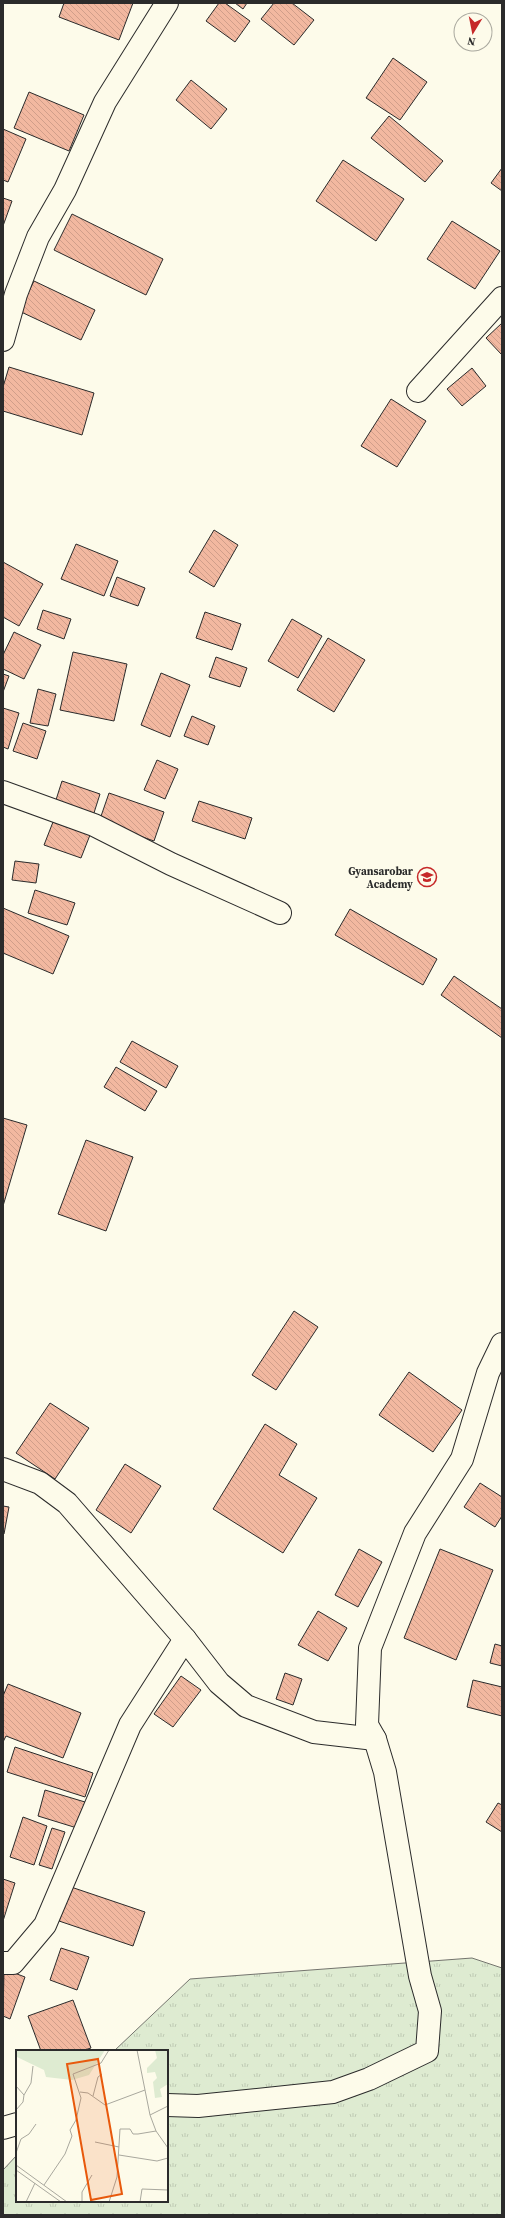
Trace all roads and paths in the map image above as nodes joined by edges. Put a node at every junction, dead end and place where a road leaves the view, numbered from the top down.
1 (167, 3) edge
2 (502, 298) edge
3 (3, 340) edge
4 (418, 391) dead end
5 (3, 792) edge
6 (280, 913) dead end
7 (502, 1344) edge
8 (3, 1469) edge
9 (185, 1639) junction
10 (376, 1739) junction
11 (3, 1962) edge
12 (168, 2105) edge
13 (16, 2124) edge
14 (3, 2128) edge

1 - 3 street
2 - 4 street
5 - 6 street
7 - 10 street
8 - 9 street
9 - 10 street
9 - 11 street
10 - 12 street
13 - 14 street

